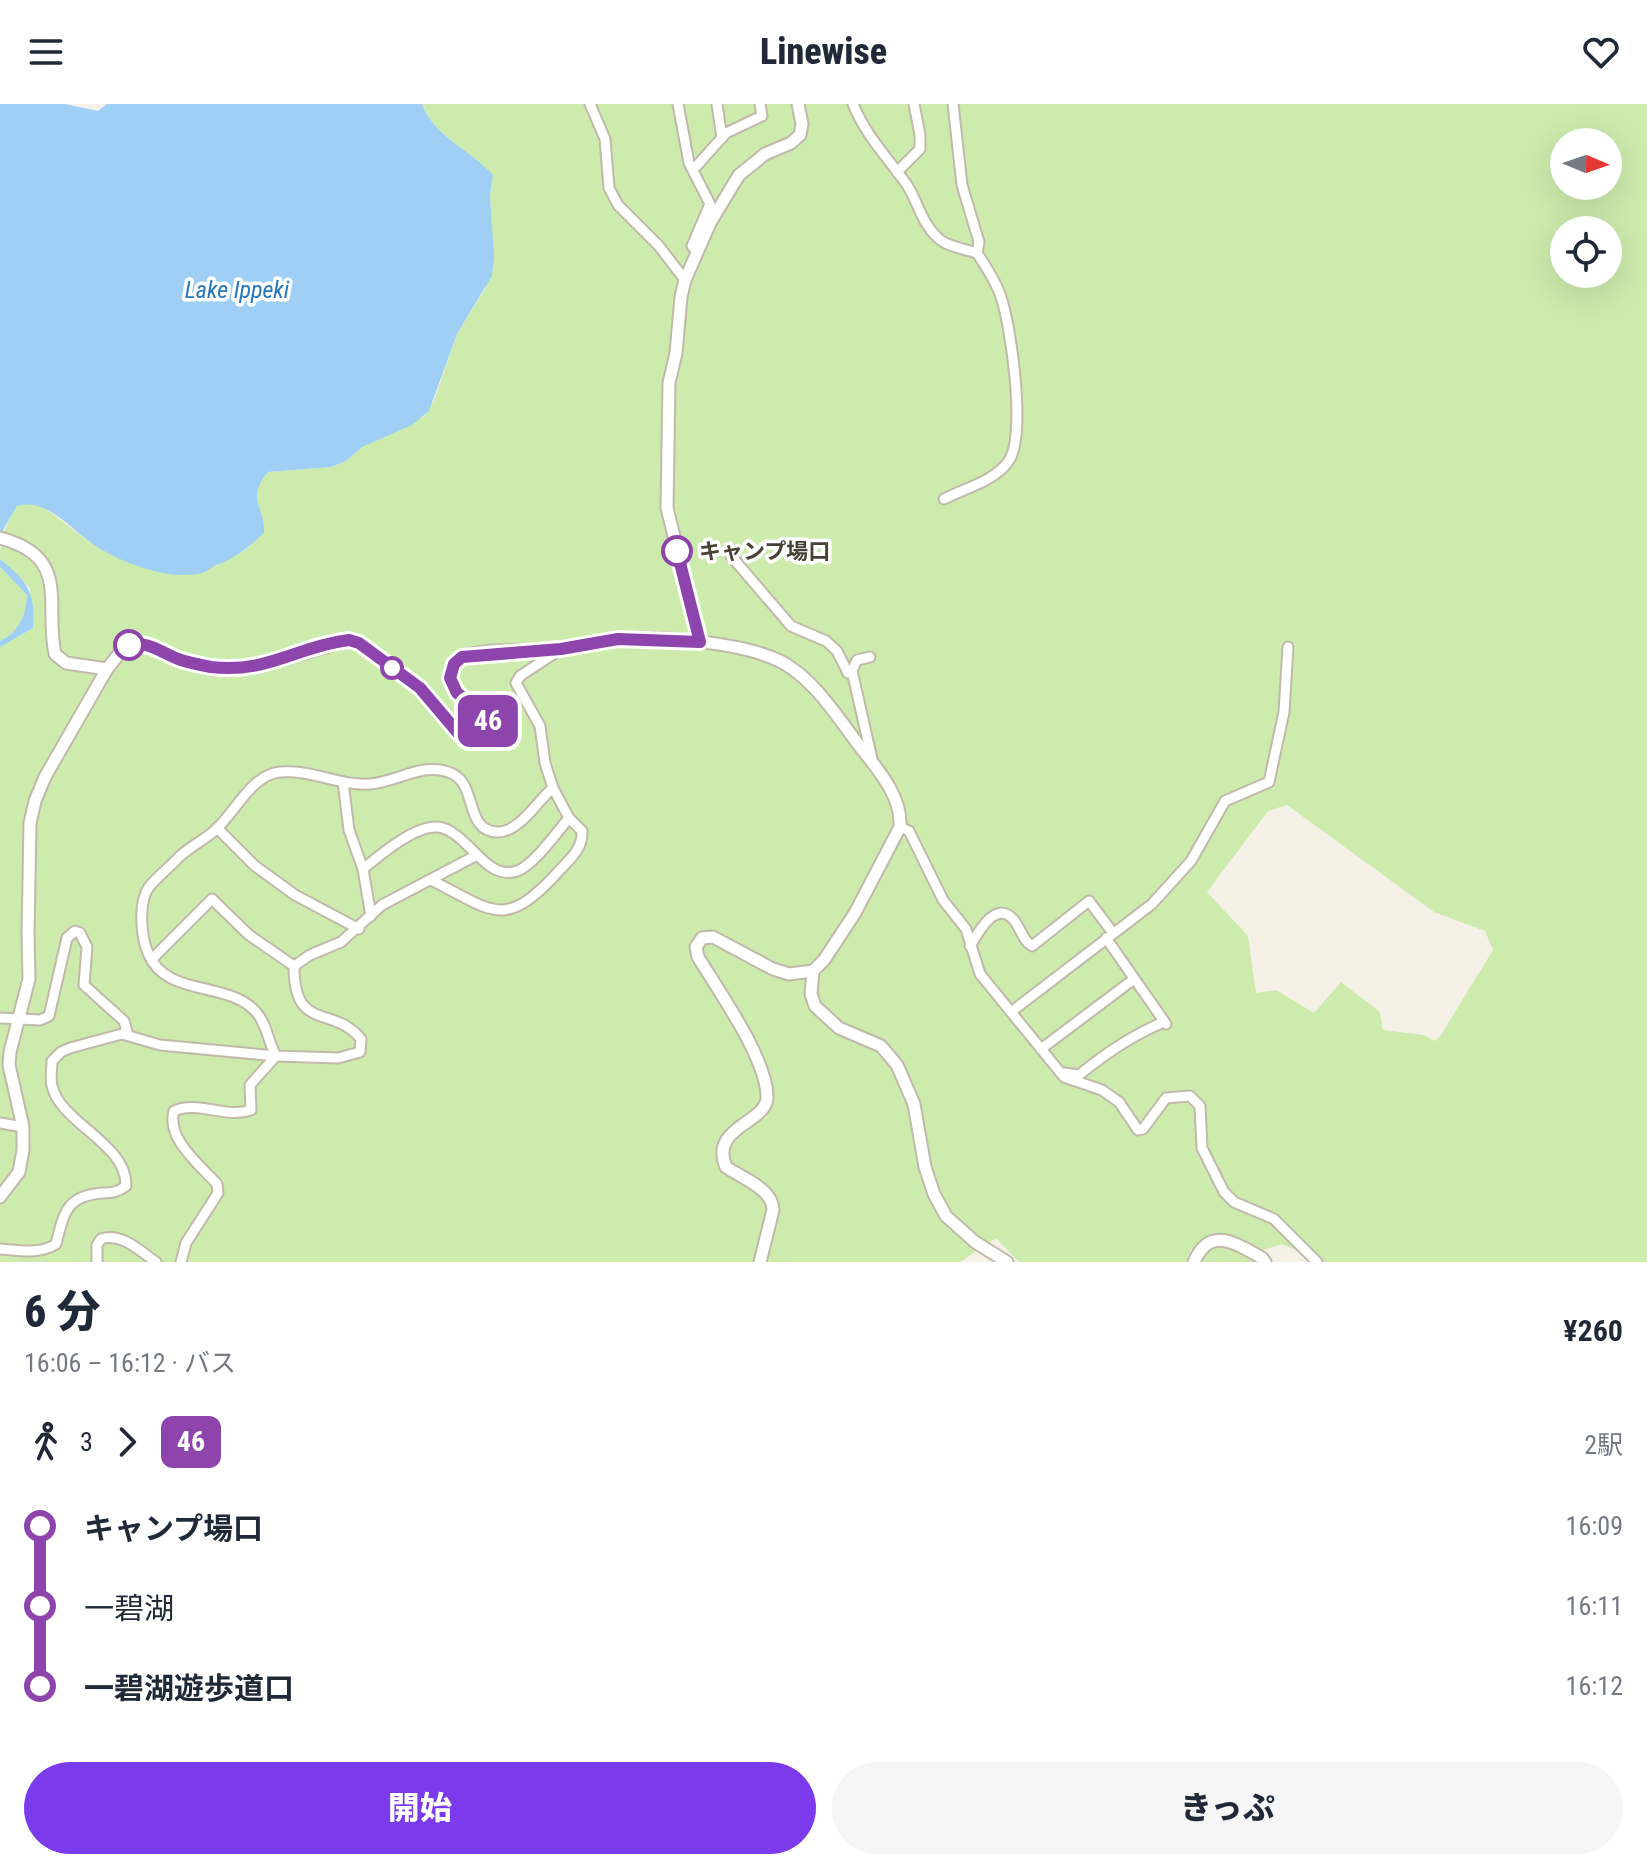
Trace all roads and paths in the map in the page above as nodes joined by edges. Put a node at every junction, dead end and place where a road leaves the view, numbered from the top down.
1 (590, 104) edge
2 (678, 104) edge
3 (717, 104) edge
4 (760, 104) edge
5 (798, 104) edge
6 (853, 104) edge
7 (914, 104) edge
8 (953, 104) edge
9 (722, 138) junction
10 (693, 170) junction
11 (897, 172) junction
12 (697, 253) junction
13 (977, 253) junction
14 (685, 280) junction
15 (944, 499) dead end
16 (0, 538) edge
17 (731, 556) dead end
18 (700, 642) junction
19 (1288, 647) dead end
20 (561, 649) junction
21 (870, 657) dead end
22 (107, 669) junction
23 (852, 671) junction
24 (872, 762) junction
25 (343, 782) junction
26 (553, 788) junction
27 (569, 818) junction
28 (900, 827) junction
29 (217, 828) junction
30 (477, 855) junction
31 (363, 869) junction
32 (431, 880) junction
33 (371, 916) junction
34 (359, 929) junction
35 (1109, 936) junction
36 (970, 946) junction
37 (152, 959) junction
38 (294, 966) junction
39 (813, 971) junction
40 (1134, 979) junction
41 (1011, 1012) junction
42 (0, 1018) edge
43 (20, 1018) junction
44 (128, 1035) junction
45 (1041, 1049) junction
46 (276, 1056) junction
47 (1061, 1072) junction
48 (0, 1123) edge
49 (23, 1127) junction
50 (0, 1197) edge
51 (0, 1249) edge
52 (97, 1262) edge
53 (156, 1262) edge
54 (181, 1262) edge
55 (760, 1262) edge
56 (1007, 1262) edge
57 (1194, 1262) edge
58 (1265, 1262) edge
59 (1317, 1262) edge

1 - 14 street
2 - 10 street
3 - 9 street
4 - 9 street
5 - 12 street
6 - 11 street
7 - 11 street
8 - 13 street
9 - 10 street
10 - 12 street
11 - 13 street
12 - 14 street
13 - 15 street
14 - 18 street
16 - 22 street
17 - 23 street
18 - 20 street
18 - 24 street
19 - 35 street
20 - 22 street
20 - 26 street
21 - 23 street
22 - 43 street
23 - 24 street
24 - 28 street
25 - 26 street
25 - 29 street
25 - 31 street
26 - 27 street
27 - 30 street
27 - 32 street
28 - 36 street
28 - 39 street
29 - 34 street
29 - 37 street
30 - 31 street
30 - 32 street
31 - 33 street
32 - 33 street
33 - 34 street
34 - 38 street
35 - 36 street
35 - 40 street
35 - 41 street
36 - 41 street
37 - 38 street
37 - 46 street
38 - 46 street
39 - 55 street
39 - 56 street
40 - 45 street
40 - 47 street
41 - 45 street
42 - 43 street
43 - 44 street
43 - 49 street
44 - 46 street
44 - 51 street
45 - 47 street
46 - 54 street
47 - 59 street
48 - 49 street
49 - 50 street
52 - 53 street
57 - 58 street

